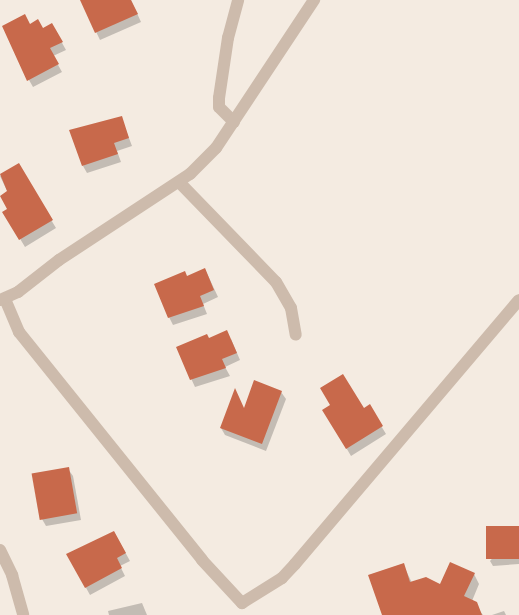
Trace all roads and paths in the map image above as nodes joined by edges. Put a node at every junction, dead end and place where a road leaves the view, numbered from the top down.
1 (238, 0) edge
2 (314, 0) edge
3 (234, 122) junction
4 (179, 182) junction
5 (3, 299) edge
6 (519, 300) edge
7 (296, 335) dead end
8 (0, 550) edge
9 (242, 609) edge
10 (22, 614) dead end

1 - 3 street
2 - 3 street
3 - 4 street
4 - 5 street
4 - 7 street
5 - 9 street
6 - 9 street
8 - 10 street

